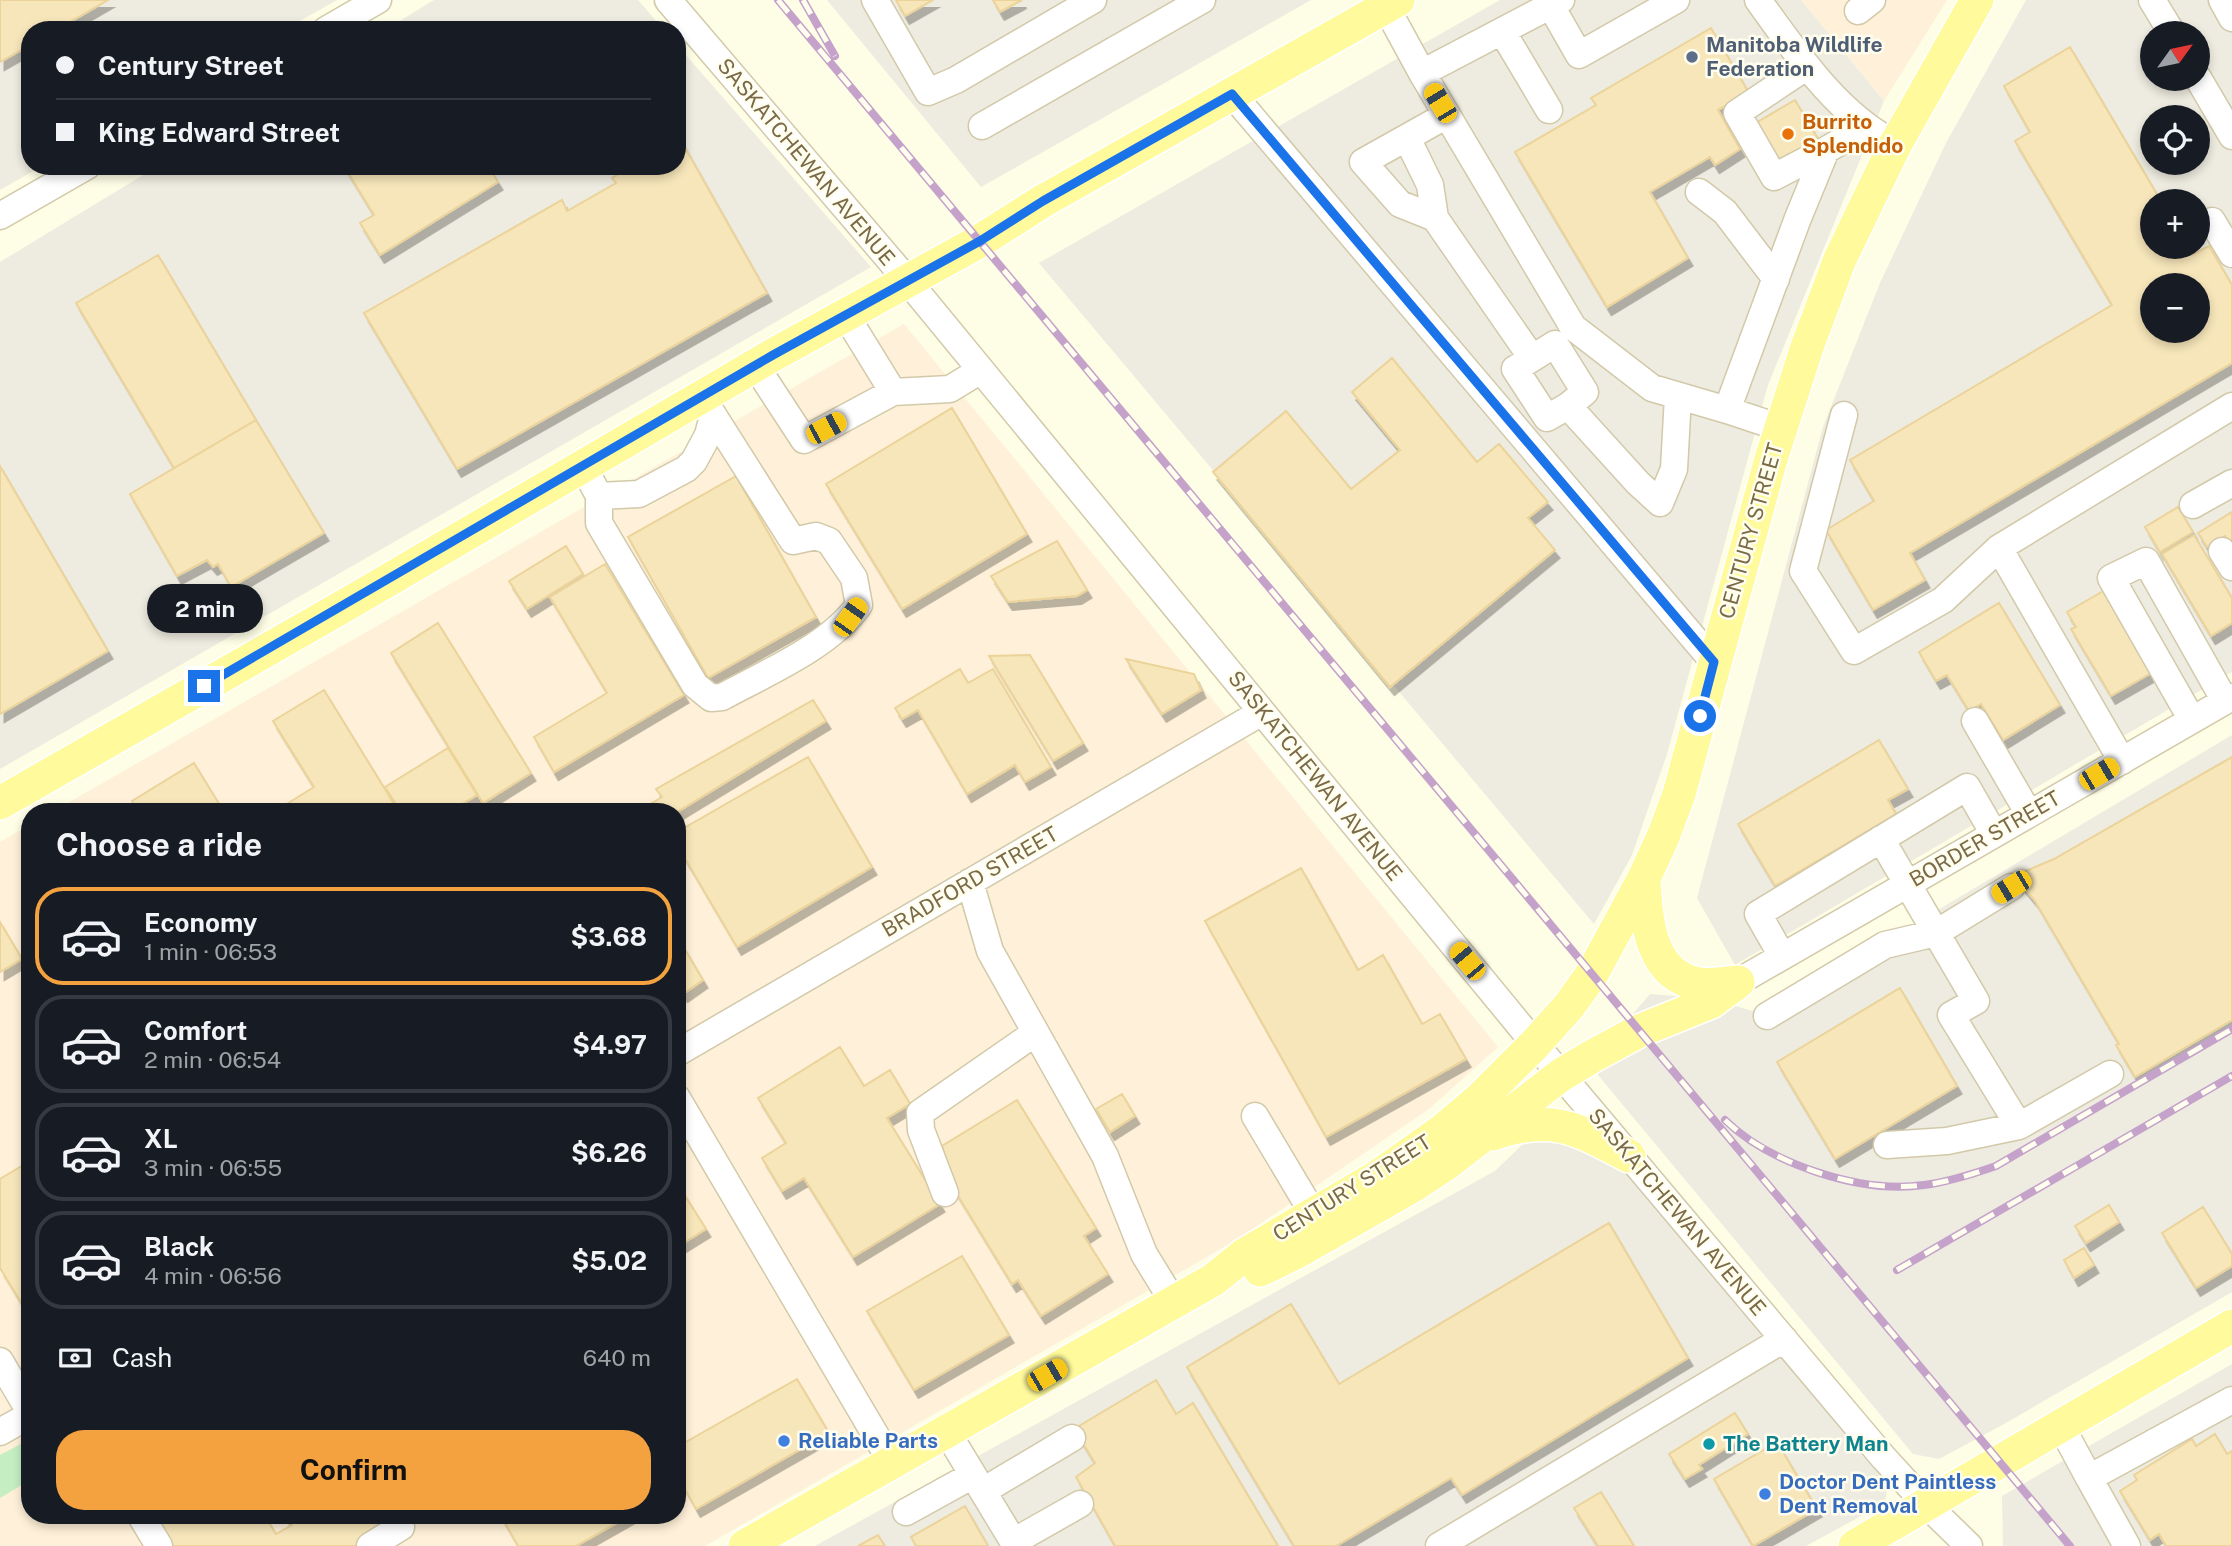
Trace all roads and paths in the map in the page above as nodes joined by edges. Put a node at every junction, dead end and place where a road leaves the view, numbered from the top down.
1 (378, 0) edge
2 (668, 0) edge
3 (875, 0) edge
4 (1093, 0) edge
5 (1202, 0) edge
6 (1676, 0) edge
7 (1758, 0) edge
8 (1976, 0) edge
9 (2152, 0) edge
10 (2221, 0) edge
11 (1392, 3) edge
12 (1556, 3) edge
13 (2232, 19) edge
14 (342, 21) edge
15 (686, 21) edge
16 (686, 21) edge
17 (2165, 21) edge
18 (1502, 31) junction
19 (1806, 67) junction
20 (1422, 73) junction
21 (2206, 91) edge
22 (1232, 94) junction
23 (1549, 110) dead end
24 (1447, 116) junction
25 (982, 126) dead end
26 (1866, 127) junction
27 (2232, 136) edge
28 (1407, 138) junction
29 (1895, 145) junction
30 (1826, 150) junction
31 (71, 175) edge
32 (1699, 192) dead end
33 (0, 216) edge
34 (1435, 218) junction
35 (2213, 221) dead end
36 (2232, 254) edge
37 (1776, 279) junction
38 (907, 280) junction
39 (845, 314) junction
40 (1532, 358) junction
41 (755, 365) junction
42 (981, 370) junction
43 (894, 392) junction
44 (1678, 396) junction
45 (707, 406) junction
46 (1568, 406) junction
47 (2232, 406) edge
48 (1727, 410) junction
49 (1844, 415) dead end
50 (1781, 428) junction
51 (583, 466) junction
52 (2232, 483) edge
53 (599, 496) junction
54 (2193, 505) dead end
55 (1999, 548) junction
56 (1714, 662) junction
57 (2229, 699) edge
58 (1262, 712) junction
59 (2192, 720) junction
60 (1975, 721) dead end
61 (2122, 761) junction
62 (0, 803) edge
63 (2029, 814) junction
64 (1994, 834) junction
65 (1881, 839) junction
66 (1644, 878) junction
67 (970, 882) junction
68 (1907, 884) junction
69 (2011, 887) dead end
70 (1936, 933) junction
71 (1782, 956) junction
72 (1738, 982) junction
73 (1768, 1016) dead end
74 (1035, 1033) junction
75 (1535, 1044) junction
76 (686, 1048) edge
77 (2110, 1074) dead end
78 (1561, 1075) junction
79 (686, 1113) edge
80 (1255, 1116) dead end
81 (2019, 1126) junction
82 (1478, 1139) junction
83 (1888, 1145) dead end
84 (1629, 1156) junction
85 (945, 1193) dead end
86 (1314, 1214) junction
87 (1213, 1280) junction
88 (1174, 1303) junction
89 (2232, 1326) edge
90 (1784, 1339) junction
91 (0, 1361) edge
92 (21, 1397) edge
93 (2232, 1400) edge
94 (21, 1419) edge
95 (2061, 1426) junction
96 (0, 1432) edge
97 (947, 1432) junction
98 (1072, 1438) dead end
99 (892, 1463) junction
100 (2089, 1478) junction
101 (978, 1483) junction
102 (1080, 1504) dead end
103 (1927, 1505) junction
104 (906, 1512) dead end
105 (146, 1524) edge
106 (402, 1530) edge
107 (1014, 1544) edge
108 (159, 1546) edge
109 (370, 1546) edge
110 (746, 1546) edge
111 (1439, 1546) edge
112 (1855, 1546) edge
113 (1969, 1546) edge
114 (2127, 1546) edge

1 - 14 street
2 - 16 street, SASKATCHEWAN AVENUE
3 - 4 street
5 - 25 street
6 - 12 street
7 - 19 street
8 - 29 main road, CENTURY STREET
9 - 17 street
10 - 13 street
11 - 20 street
11 - 22 main road
12 - 18 street
15 - 38 street, SASKATCHEWAN AVENUE
18 - 20 street
18 - 23 street
19 - 26 street
19 - 30 street
20 - 24 street
21 - 27 street
22 - 38 main road
22 - 56 street
24 - 28 street
24 - 44 street
26 - 29 street
26 - 30 street
28 - 34 street
28 - 34 street
29 - 50 main road, CENTURY STREET
30 - 37 street
31 - 33 street
32 - 37 street
34 - 40 street
35 - 36 street
37 - 48 street
38 - 39 main road
38 - 42 street, SASKATCHEWAN AVENUE
39 - 41 main road
39 - 43 street
40 - 46 street
40 - 46 street
41 - 43 street
41 - 45 main road
42 - 43 street
42 - 58 street, SASKATCHEWAN AVENUE
44 - 46 street
44 - 48 street
45 - 51 main road
45 - 53 street
45 - 53 street
47 - 55 street
48 - 50 street
49 - 55 street
50 - 56 main road, CENTURY STREET
51 - 53 street
51 - 62 main road
52 - 54 street
55 - 61 street
56 - 66 main road, CENTURY STREET
57 - 59 street, BORDER STREET
57 - 59 street
58 - 67 street, BRADFORD STREET
58 - 75 street, SASKATCHEWAN AVENUE
59 - 61 street, BORDER STREET
60 - 63 street
61 - 63 street, BORDER STREET
63 - 64 street, BORDER STREET
64 - 65 street
64 - 68 street, BORDER STREET
65 - 68 street
65 - 71 street
66 - 72 main road
66 - 75 main road, CENTURY STREET
67 - 74 street
67 - 76 street, BRADFORD STREET
68 - 70 street
68 - 71 street, BORDER STREET
69 - 70 street
70 - 73 street
70 - 81 street
71 - 72 street, BORDER STREET
72 - 78 main road
74 - 85 street
74 - 88 street
75 - 78 street, SASKATCHEWAN AVENUE
75 - 86 main road, CENTURY STREET
77 - 81 street
78 - 82 main road
78 - 84 street, SASKATCHEWAN AVENUE
79 - 99 street
80 - 86 street
81 - 83 street
82 - 84 main road
82 - 87 main road
84 - 90 street, SASKATCHEWAN AVENUE
86 - 87 main road, CENTURY STREET
87 - 88 main road, CENTURY STREET
88 - 97 main road, CENTURY STREET
89 - 95 main road
90 - 103 street, SASKATCHEWAN AVENUE
90 - 111 street
91 - 92 street
93 - 100 street
94 - 96 street
95 - 100 street
95 - 103 main road
97 - 99 main road, CENTURY STREET
97 - 101 street
98 - 101 street
99 - 110 main road, CENTURY STREET
100 - 114 street
101 - 104 street
101 - 107 street
102 - 107 street
103 - 112 main road
103 - 113 street, SASKATCHEWAN AVENUE
105 - 108 street
106 - 109 street

